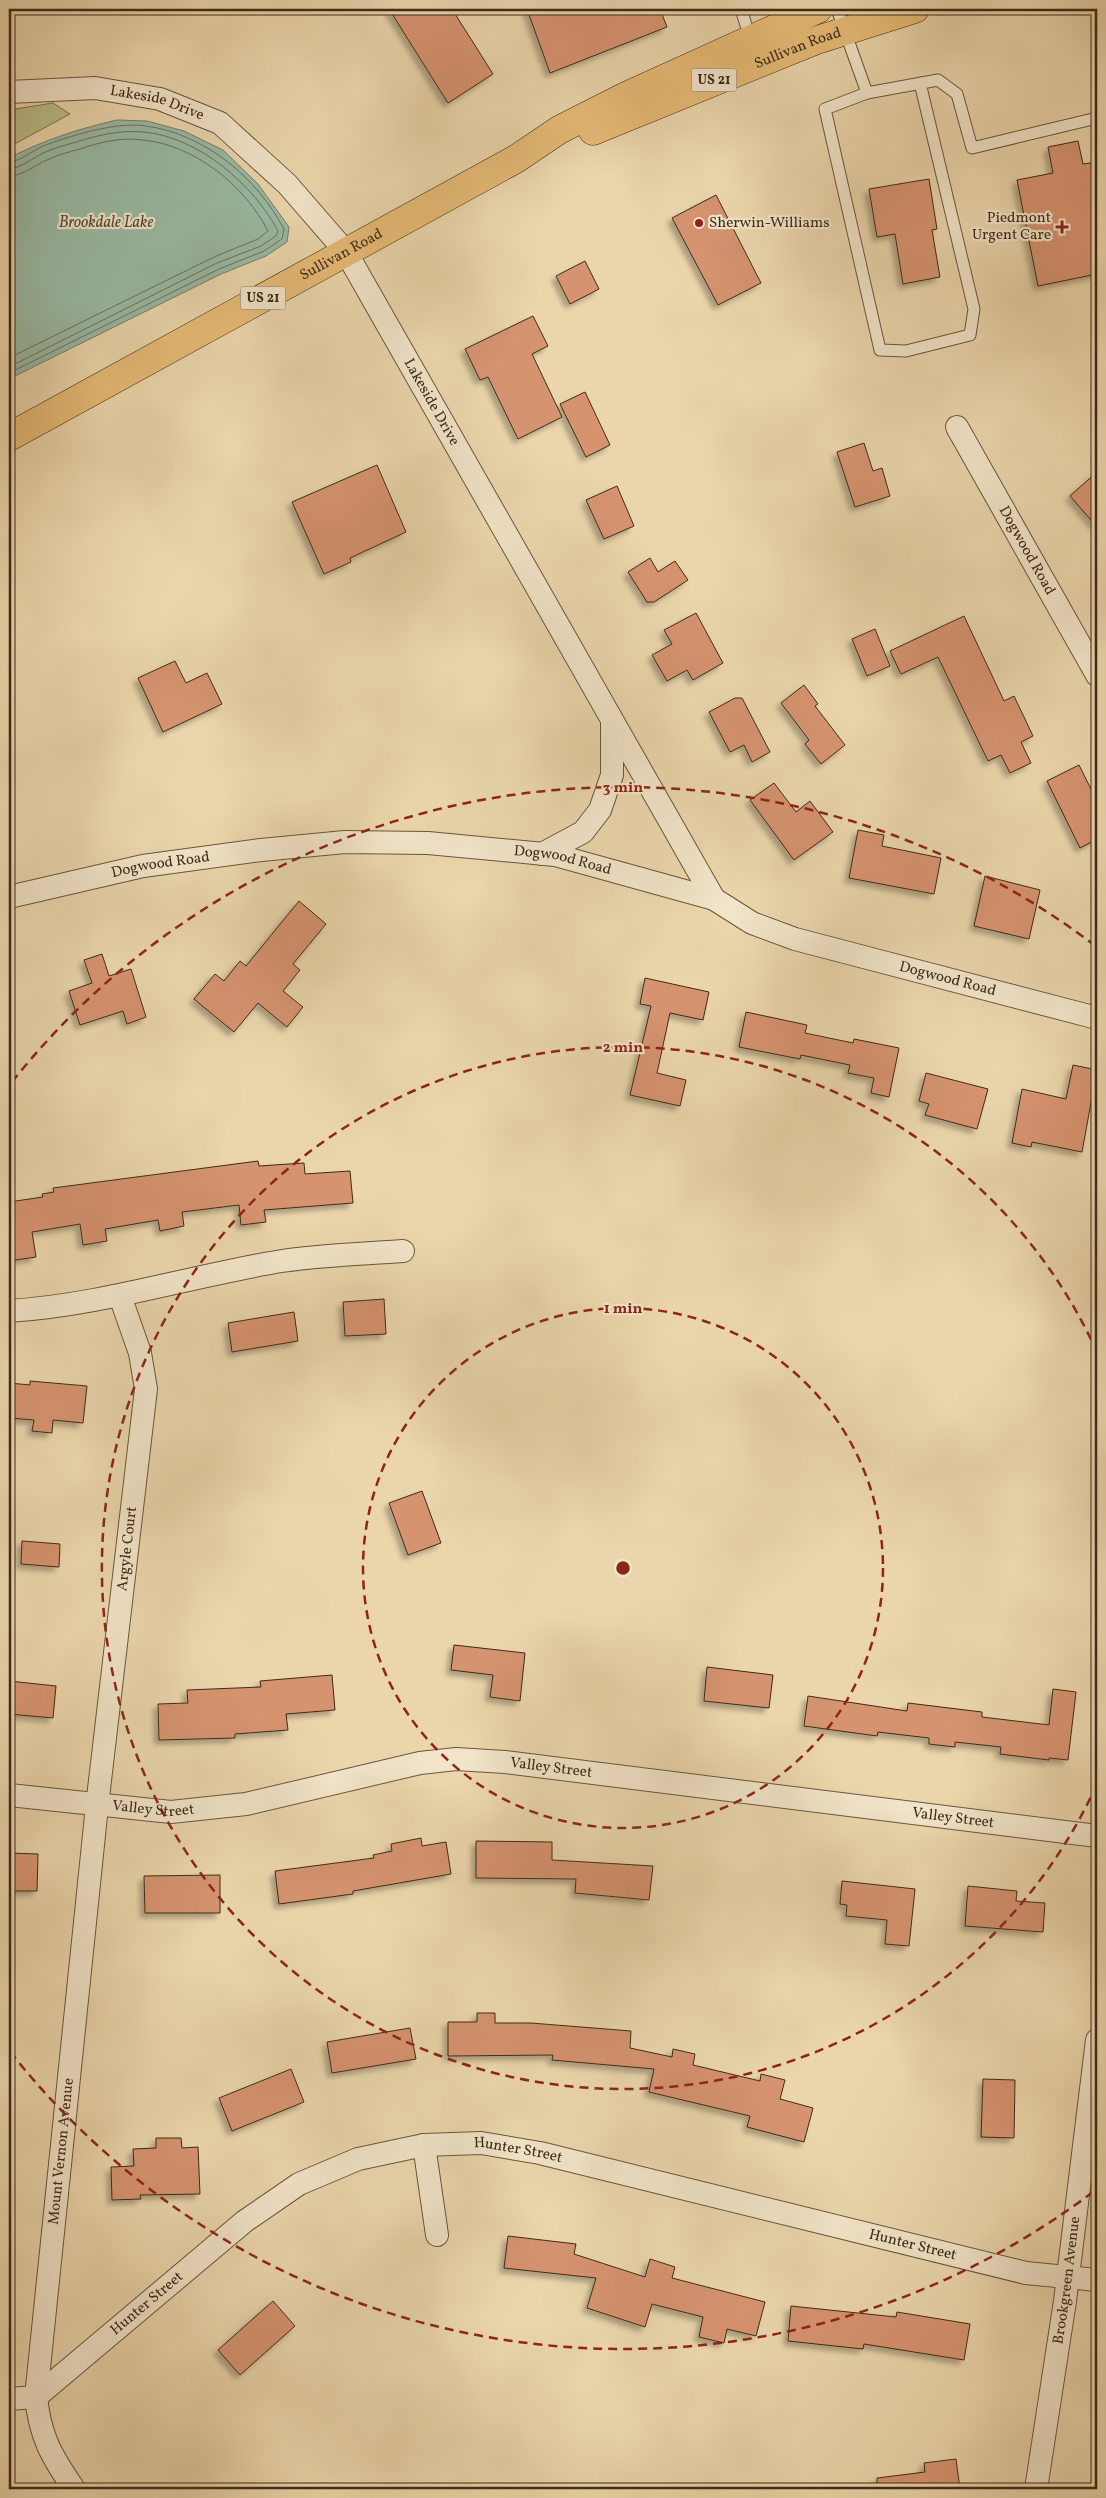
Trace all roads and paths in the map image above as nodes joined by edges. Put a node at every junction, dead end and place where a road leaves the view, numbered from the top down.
1 (741, 9) edge
2 (818, 9) edge
3 (915, 9) edge
4 (841, 20) edge
5 (750, 38) junction
6 (920, 83) junction
7 (9, 92) edge
8 (867, 93) junction
9 (1097, 118) edge
10 (516, 159) junction
11 (346, 252) junction
12 (957, 427) dead end
13 (9, 437) edge
14 (1097, 675) edge
15 (612, 720) junction
16 (542, 854) junction
17 (9, 896) edge
18 (714, 899) junction
19 (1097, 1018) edge
20 (403, 1251) dead end
21 (120, 1296) junction
22 (9, 1311) edge
23 (9, 1795) edge
24 (97, 1806) junction
25 (1097, 1836) edge
26 (1097, 2040) edge
27 (424, 2145) junction
28 (436, 2235) dead end
29 (1068, 2276) junction
30 (1097, 2280) edge
31 (36, 2397) junction
32 (9, 2399) edge
33 (74, 2489) edge
34 (1036, 2489) edge

1 - 5 lane
2 - 5 main road, Sullivan Road / US 21
3 - 4 main road, Sullivan Road / US 21
4 - 8 lane
4 - 10 main road, Sullivan Road / US 21
5 - 10 main road, Sullivan Road / US 21
6 - 8 lane
6 - 8 lane
6 - 9 lane
7 - 11 street, Lakeside Drive
10 - 11 main road, Sullivan Road / US 21
11 - 13 main road, Sullivan Road / US 21
11 - 15 street, Lakeside Drive
12 - 14 street, Dogwood Road
15 - 16 street
15 - 18 street, Lakeside Drive
16 - 17 street, Dogwood Road
16 - 18 street, Dogwood Road
18 - 19 street, Dogwood Road
20 - 21 street
21 - 22 street
21 - 24 street, Argyle Court
23 - 24 street, Valley Street
24 - 25 street, Valley Street
24 - 31 street, Mount Vernon Avenue
26 - 29 street, Brookgreen Avenue
27 - 28 street
27 - 29 street, Hunter Street
27 - 31 street, Hunter Street
29 - 30 street, Hunter Street
29 - 34 street, Brookgreen Avenue
31 - 32 street
31 - 33 street, Mount Vernon Avenue

